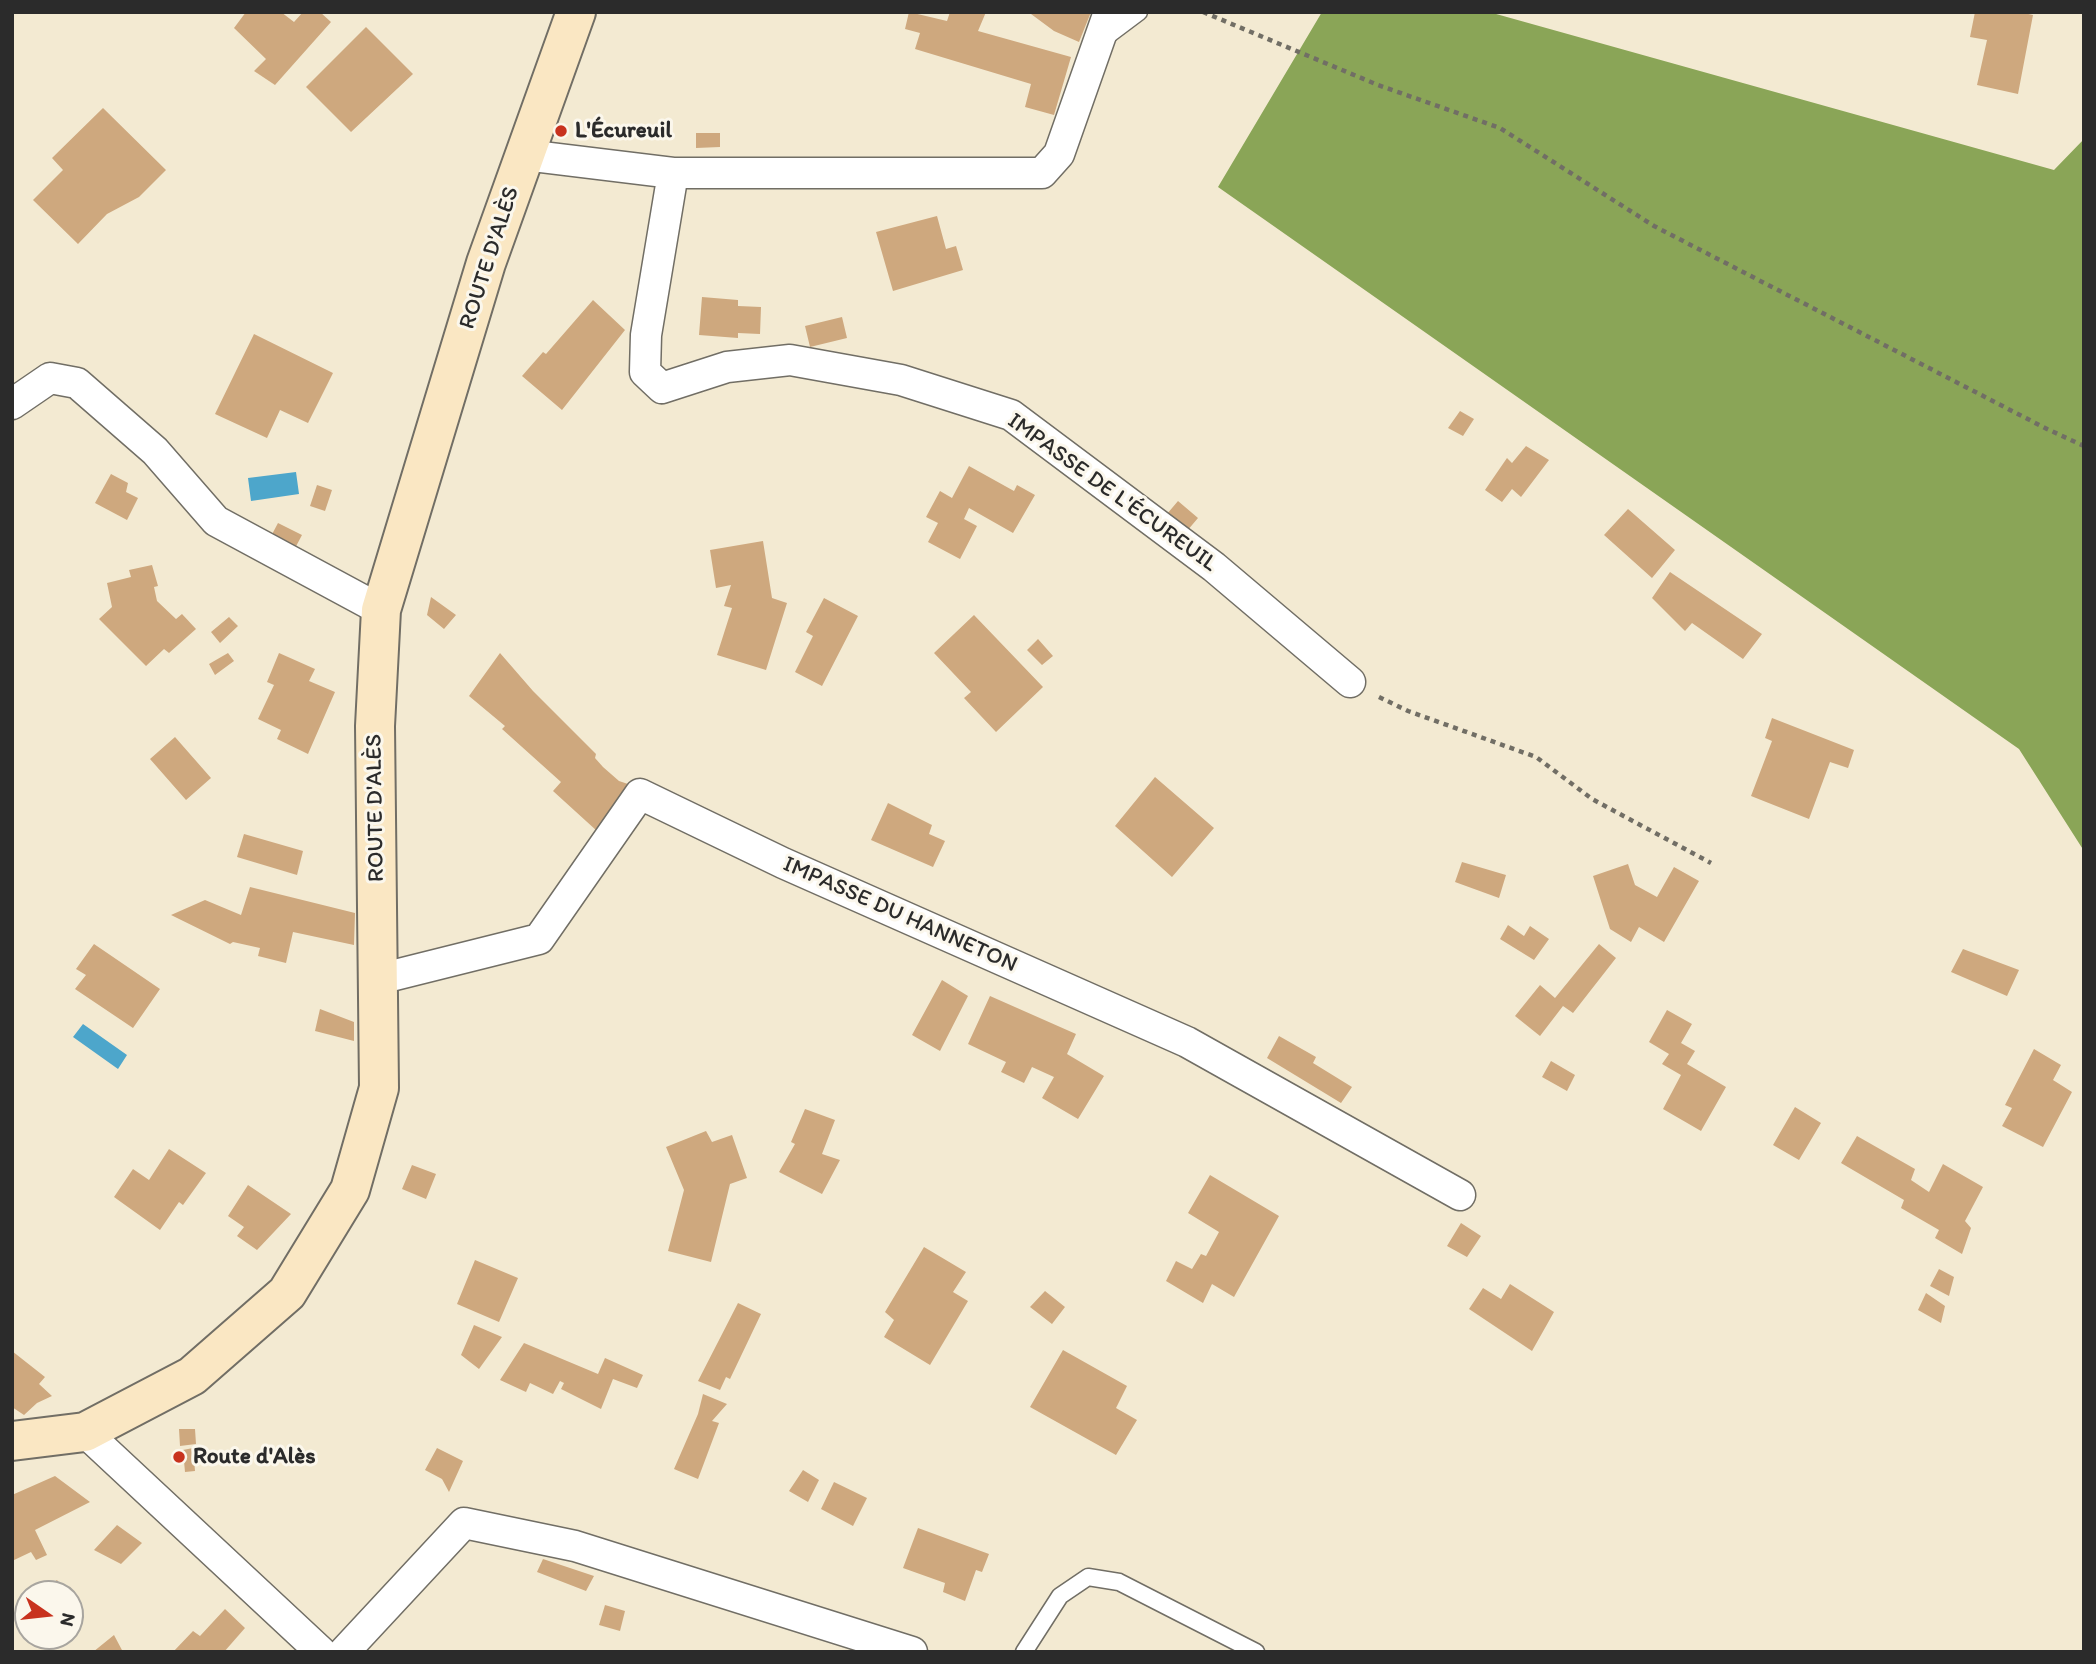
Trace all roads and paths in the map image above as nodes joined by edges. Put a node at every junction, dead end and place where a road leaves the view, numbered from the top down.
1 (576, 12) edge
2 (1109, 12) edge
3 (1139, 12) edge
4 (1203, 12) edge
5 (1099, 42) junction
6 (525, 155) junction
7 (673, 173) junction
8 (12, 404) edge
9 (2084, 446) edge
10 (381, 610) junction
11 (1350, 682) joint
12 (1711, 863) dead end
13 (379, 979) junction
14 (1460, 1195) dead end
15 (85, 1432) junction
16 (12, 1441) edge
17 (321, 1652) edge
18 (344, 1652) edge
19 (912, 1652) edge
20 (1024, 1652) edge
21 (1256, 1652) edge

1 - 6 main road, ROUTE D'ALÈS
2 - 5 street
3 - 5 lane
4 - 9 path
5 - 7 street
6 - 7 street
6 - 10 main road, ROUTE D'ALÈS
7 - 11 street, IMPASSE DE L'ÉCUREUIL
8 - 10 street
10 - 13 main road, ROUTE D'ALÈS
11 - 12 path
13 - 14 street, IMPASSE DU HANNETON
13 - 15 main road, ROUTE D'ALÈS
15 - 16 main road, ROUTE D'ALÈS
15 - 17 street
18 - 19 street
20 - 21 lane

